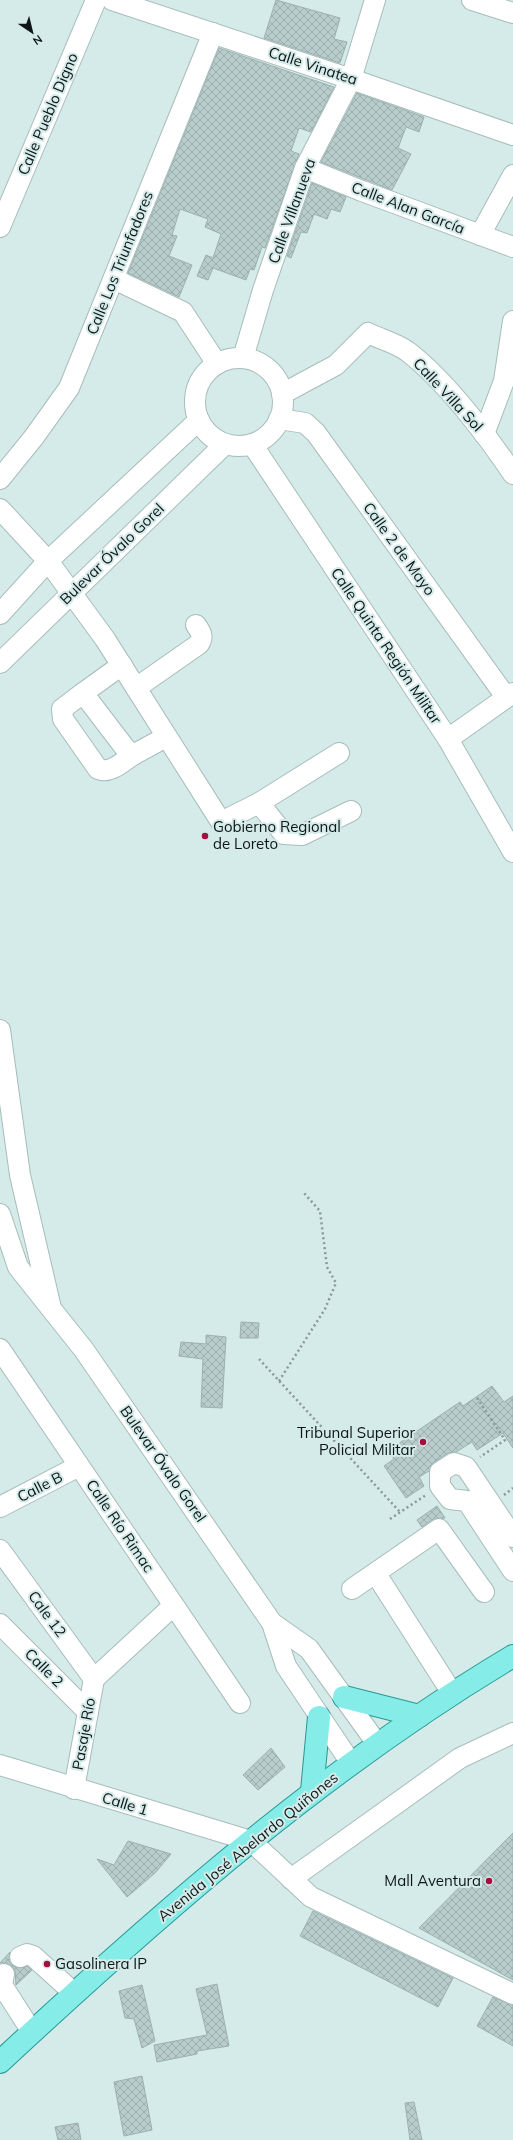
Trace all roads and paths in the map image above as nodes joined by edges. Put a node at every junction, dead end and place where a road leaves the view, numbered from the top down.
1 (96, 0) edge
2 (112, 0) edge
3 (375, 0) edge
4 (472, 0) edge
5 (513, 13) edge
6 (213, 33) junction
7 (351, 79) junction
8 (513, 134) edge
9 (305, 168) junction
10 (513, 175) edge
11 (0, 227) edge
12 (480, 236) junction
13 (513, 247) edge
14 (114, 279) junction
15 (513, 321) edge
16 (243, 358) junction
17 (217, 364) junction
18 (509, 382) edge
19 (282, 394) junction
20 (279, 419) junction
21 (198, 420) junction
22 (225, 444) junction
23 (252, 444) junction
24 (498, 446) edge
25 (513, 474) edge
26 (0, 479) edge
27 (0, 509) edge
28 (48, 561) junction
29 (71, 594) junction
30 (0, 614) edge
31 (196, 625) dead end
32 (0, 663) edge
33 (122, 665) junction
34 (136, 688) junction
35 (83, 692) junction
36 (510, 695) edge
37 (166, 737) junction
38 (448, 739) junction
39 (339, 753) dead end
40 (133, 755) junction
41 (260, 803) junction
42 (351, 811) dead end
43 (511, 843) edge
44 (1, 1039) edge
45 (303, 1192) dead end
46 (0, 1214) edge
47 (50, 1308) junction
48 (0, 1349) edge
49 (259, 1359) dead end
50 (279, 1381) junction
51 (477, 1398) dead end
52 (79, 1466) junction
53 (466, 1466) junction
54 (440, 1486) junction
55 (0, 1507) edge
56 (400, 1512) junction
57 (390, 1519) dead end
58 (513, 1537) edge
59 (0, 1550) edge
60 (513, 1571) edge
61 (376, 1574) junction
62 (352, 1589) dead end
63 (484, 1592) dead end
64 (173, 1606) junction
65 (272, 1623) junction
66 (0, 1624) edge
67 (513, 1656) edge
68 (94, 1679) junction
69 (452, 1692) junction
70 (344, 1697) junction
71 (240, 1703) dead end
72 (88, 1712) junction
73 (419, 1716) junction
74 (319, 1717) junction
75 (513, 1733) edge
76 (378, 1745) junction
77 (351, 1763) junction
78 (0, 1765) edge
79 (74, 1788) junction
80 (312, 1791) junction
81 (251, 1841) junction
82 (291, 1880) junction
83 (20, 1957) dead end
84 (4, 1974) dead end
85 (74, 1993) junction
86 (513, 1994) edge
87 (32, 2032) junction
88 (0, 2062) edge

1 - 11 street, Calle Pueblo Digno
2 - 6 street, Calle Vinatea
3 - 7 street, Calle Villanueva
4 - 5 street
6 - 7 street, Calle Vinatea
6 - 14 street, Calle Los Triunfadores
7 - 8 street, Calle Vinatea
7 - 9 street, Calle Villanueva
9 - 12 street, Calle Alan García
9 - 16 street, Calle Villanueva
10 - 12 street
12 - 13 street, Calle Alan García
14 - 17 street
14 - 26 street, Calle Los Triunfadores
15 - 18 street
16 - 17 street
16 - 19 street
17 - 21 street
18 - 24 street
19 - 20 street
19 - 24 street, Calle Villa Sol
20 - 23 street
20 - 36 street, Calle 2 de Mayo
21 - 22 street
21 - 28 street
22 - 23 street
22 - 29 street, Bulevar Óvalo Gorel
23 - 38 street, Calle Quinta Región Militar
24 - 25 street, Calle Villa Sol
27 - 28 street
28 - 29 street
28 - 30 street
29 - 32 street, Bulevar Óvalo Gorel
29 - 33 street
31 - 34 street
33 - 34 street
33 - 35 street
34 - 37 street
35 - 40 street
35 - 40 street
36 - 38 street
37 - 40 street
37 - 41 street
38 - 43 street, Calle Quinta Región Militar
39 - 41 street
41 - 42 street
44 - 47 street, Bulevar Óvalo Gorel
45 - 50 path
46 - 47 street, Bulevar Óvalo Gorel
47 - 65 street, Bulevar Óvalo Gorel
48 - 52 street, Calle Río Rimac
49 - 50 path
50 - 56 path
51 - 53 path
52 - 55 street, Calle B
52 - 64 street, Calle Río Rimac
53 - 54 street
53 - 58 street
54 - 56 path
54 - 60 street
56 - 57 path
59 - 68 street, Cale 12
61 - 62 street
61 - 63 street
61 - 69 street
64 - 68 street
64 - 71 street, Calle Río Rimac
65 - 70 street, Bulevar Óvalo Gorel
65 - 74 street, Bulevar Óvalo Gorel
66 - 72 street, Calle 2
67 - 69 main road, Avenida José Abelardo Quiñones
68 - 72 street, Pasaje Río
69 - 73 main road, Avenida José Abelardo Quiñones
70 - 73 main road
70 - 76 street, Bulevar Óvalo Gorel
72 - 79 street, Pasaje Río
73 - 76 main road, Avenida José Abelardo Quiñones
74 - 77 street, Bulevar Óvalo Gorel
74 - 80 main road
75 - 82 street
76 - 77 main road, Avenida José Abelardo Quiñones
77 - 80 main road, Avenida José Abelardo Quiñones
78 - 79 street, Calle 1
79 - 81 street, Calle 1
80 - 81 main road, Avenida José Abelardo Quiñones
81 - 82 street
81 - 85 main road, Avenida José Abelardo Quiñones
82 - 86 street
83 - 85 street
84 - 87 street
85 - 87 main road, Avenida José Abelardo Quiñones
87 - 88 main road, Avenida José Abelardo Quiñones

